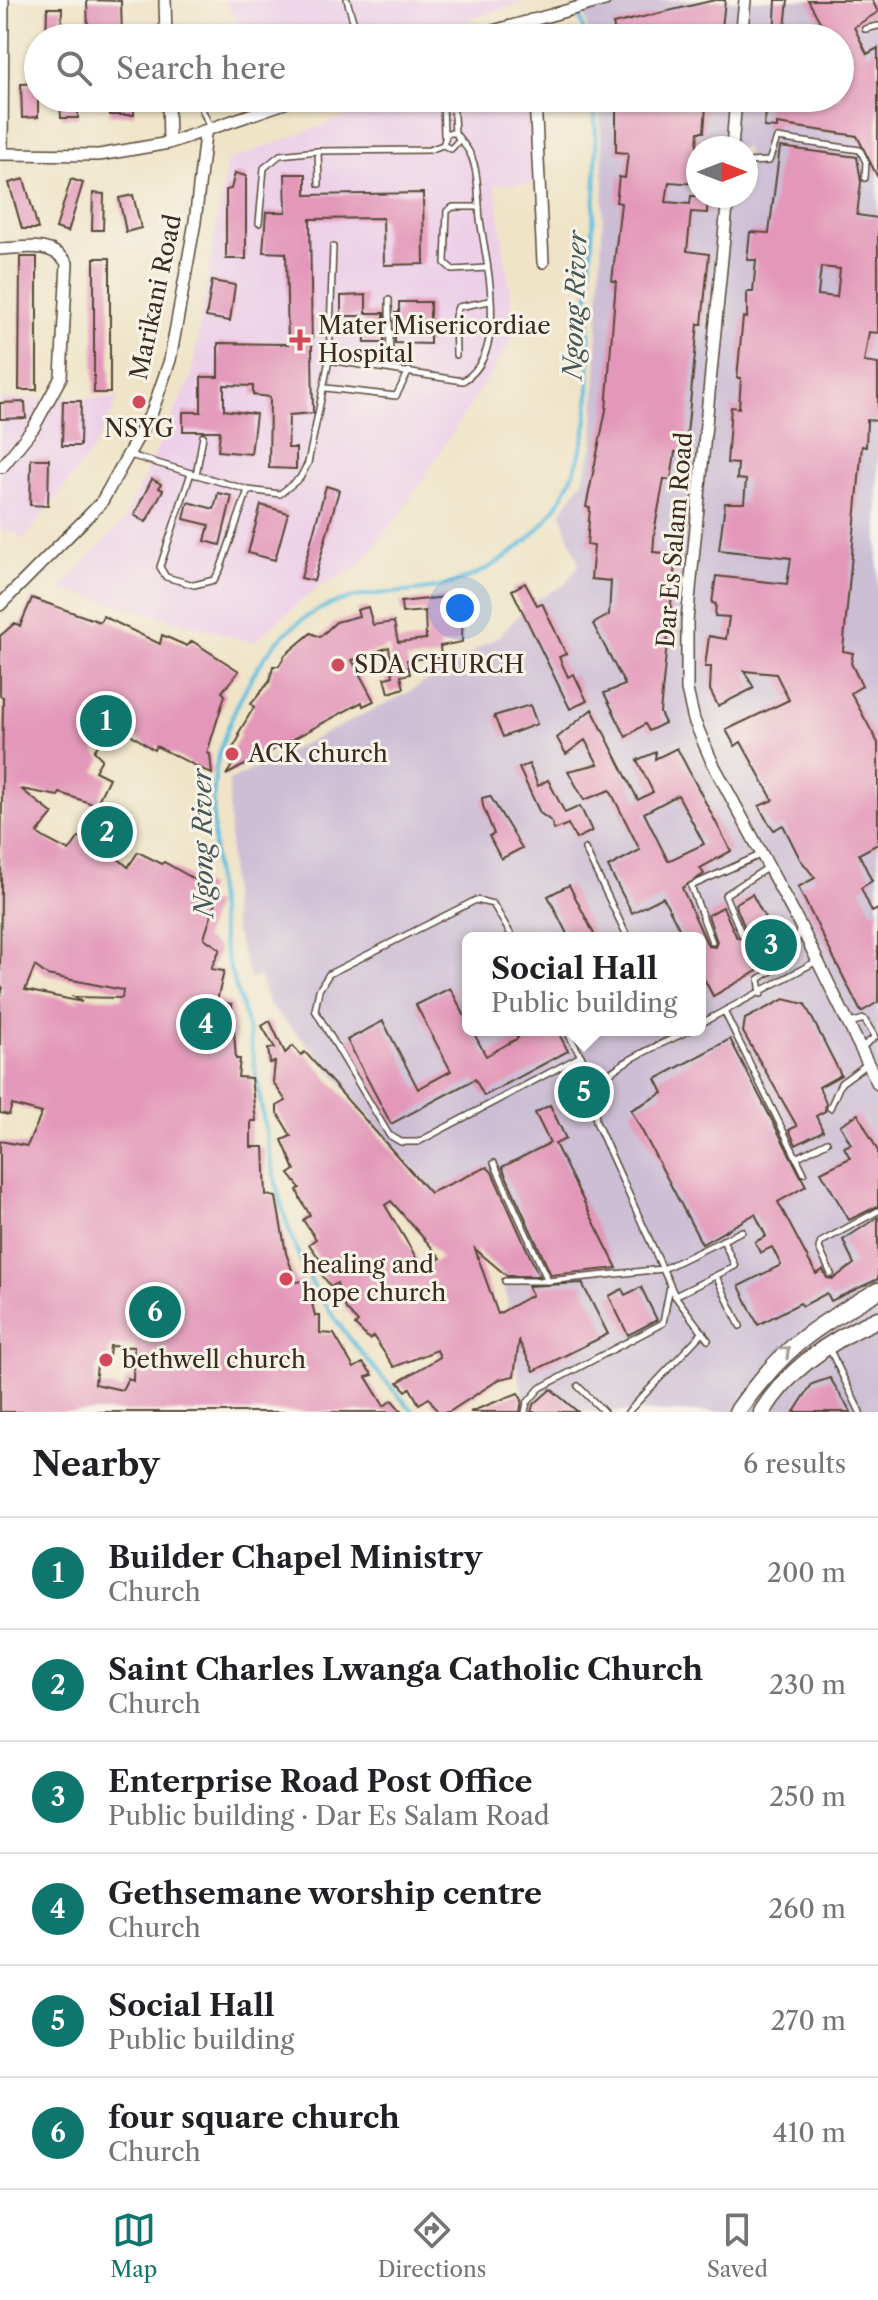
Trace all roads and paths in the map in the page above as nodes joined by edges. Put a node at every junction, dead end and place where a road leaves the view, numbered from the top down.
1 (3, 0) edge
2 (165, 0) edge
3 (347, 0) edge
4 (745, 0) edge
5 (602, 1) edge
6 (531, 20) junction
7 (166, 24) edge
8 (354, 24) edge
9 (517, 24) edge
10 (531, 24) edge
11 (742, 24) edge
12 (878, 26) edge
13 (865, 29) dead end
14 (168, 112) edge
15 (203, 112) edge
16 (266, 112) edge
17 (443, 112) edge
18 (454, 112) edge
19 (536, 112) edge
20 (735, 112) edge
21 (209, 132) junction
22 (455, 133) junction
23 (444, 136) junction
24 (733, 136) edge
25 (459, 140) junction
26 (169, 143) junction
27 (443, 145) junction
28 (318, 151) junction
29 (1, 154) edge
30 (758, 161) edge
31 (865, 178) dead end
32 (319, 184) dead end
33 (479, 207) junction
34 (727, 208) edge
35 (259, 223) dead end
36 (333, 247) dead end
37 (0, 249) edge
38 (543, 262) dead end
39 (487, 268) junction
40 (389, 300) dead end
41 (490, 301) junction
42 (456, 355) dead end
43 (329, 360) junction
44 (390, 369) junction
45 (409, 371) junction
46 (326, 388) junction
47 (203, 436) dead end
48 (130, 455) junction
49 (2, 467) dead end
50 (193, 474) junction
51 (248, 490) junction
52 (2, 599) edge
53 (585, 849) dead end
54 (761, 855) junction
55 (768, 868) junction
56 (800, 925) junction
57 (509, 932) edge
58 (625, 932) edge
59 (742, 935) dead end
60 (712, 942) dead end
61 (817, 961) junction
62 (761, 994) junction
63 (724, 1011) junction
64 (706, 1021) edge
65 (848, 1024) junction
66 (569, 1036) edge
67 (676, 1037) edge
68 (860, 1049) junction
69 (581, 1056) junction
70 (868, 1064) junction
71 (878, 1084) edge
72 (598, 1086) junction
73 (830, 1108) dead end
74 (827, 1142) dead end
75 (796, 1158) junction
76 (494, 1163) dead end
77 (804, 1173) dead end
78 (878, 1211) edge
79 (742, 1231) dead end
80 (723, 1240) junction
81 (663, 1269) junction
82 (831, 1274) dead end
83 (716, 1276) junction
84 (505, 1281) dead end
85 (548, 1281) junction
86 (670, 1285) junction
87 (878, 1291) edge
88 (675, 1296) junction
89 (878, 1319) edge
90 (740, 1326) dead end
91 (703, 1332) junction
92 (708, 1340) dead end
93 (828, 1346) junction
94 (578, 1386) dead end
95 (525, 1412) edge
96 (604, 1412) edge
97 (628, 1412) edge
98 (737, 1412) edge
99 (762, 1412) edge
100 (860, 1412) edge

1 - 29 street
2 - 7 street
3 - 8 lane
4 - 11 street
5 - 6 street
6 - 9 street
6 - 10 street
12 - 13 lane
14 - 26 street
15 - 21 lane
16 - 21 street
17 - 23 lane
18 - 22 lane
19 - 38 street
20 - 24 street
21 - 26 street
21 - 48 street, Marikani Road
22 - 23 lane
22 - 25 lane
23 - 27 lane
25 - 27 lane
25 - 33 lane
26 - 29 street
27 - 28 lane
28 - 32 lane
28 - 35 lane
30 - 31 lane
33 - 39 lane
33 - 39 lane
34 - 54 street, Dar Es Salam Road
36 - 43 lane
37 - 49 street
39 - 41 lane
40 - 44 lane
41 - 42 lane
41 - 45 lane
43 - 44 lane
43 - 46 lane
44 - 45 lane
45 - 46 lane
46 - 51 lane
47 - 50 lane
48 - 50 lane
48 - 52 street, Marikani Road
50 - 51 lane
50 - 51 lane
53 - 58 lane
54 - 55 street, Dar Es Salam Road
54 - 60 lane
55 - 56 street, Dar Es Salam Road
55 - 59 lane
56 - 61 street, Dar Es Salam Road
56 - 62 lane
57 - 69 lane
61 - 62 lane
61 - 65 street, Dar Es Salam Road
62 - 63 lane
63 - 64 lane
63 - 75 lane
65 - 68 street, Dar Es Salam Road
65 - 68 lane
66 - 69 lane
67 - 72 lane
68 - 70 street, Dar Es Salam Road
69 - 72 lane
70 - 71 street, Dar Es Salam Road
70 - 73 lane
72 - 81 lane
74 - 75 lane
75 - 77 lane
76 - 85 lane
78 - 82 lane
79 - 80 lane
80 - 81 lane
80 - 83 lane
81 - 85 lane
81 - 86 lane
83 - 88 lane
83 - 90 lane
84 - 85 lane
86 - 88 lane
86 - 95 lane
98 -> 87 main road
88 - 91 lane
89 - 93 main road
91 - 92 lane
91 - 97 lane
93 - 99 main road
93 - 100 lane
94 - 96 lane

